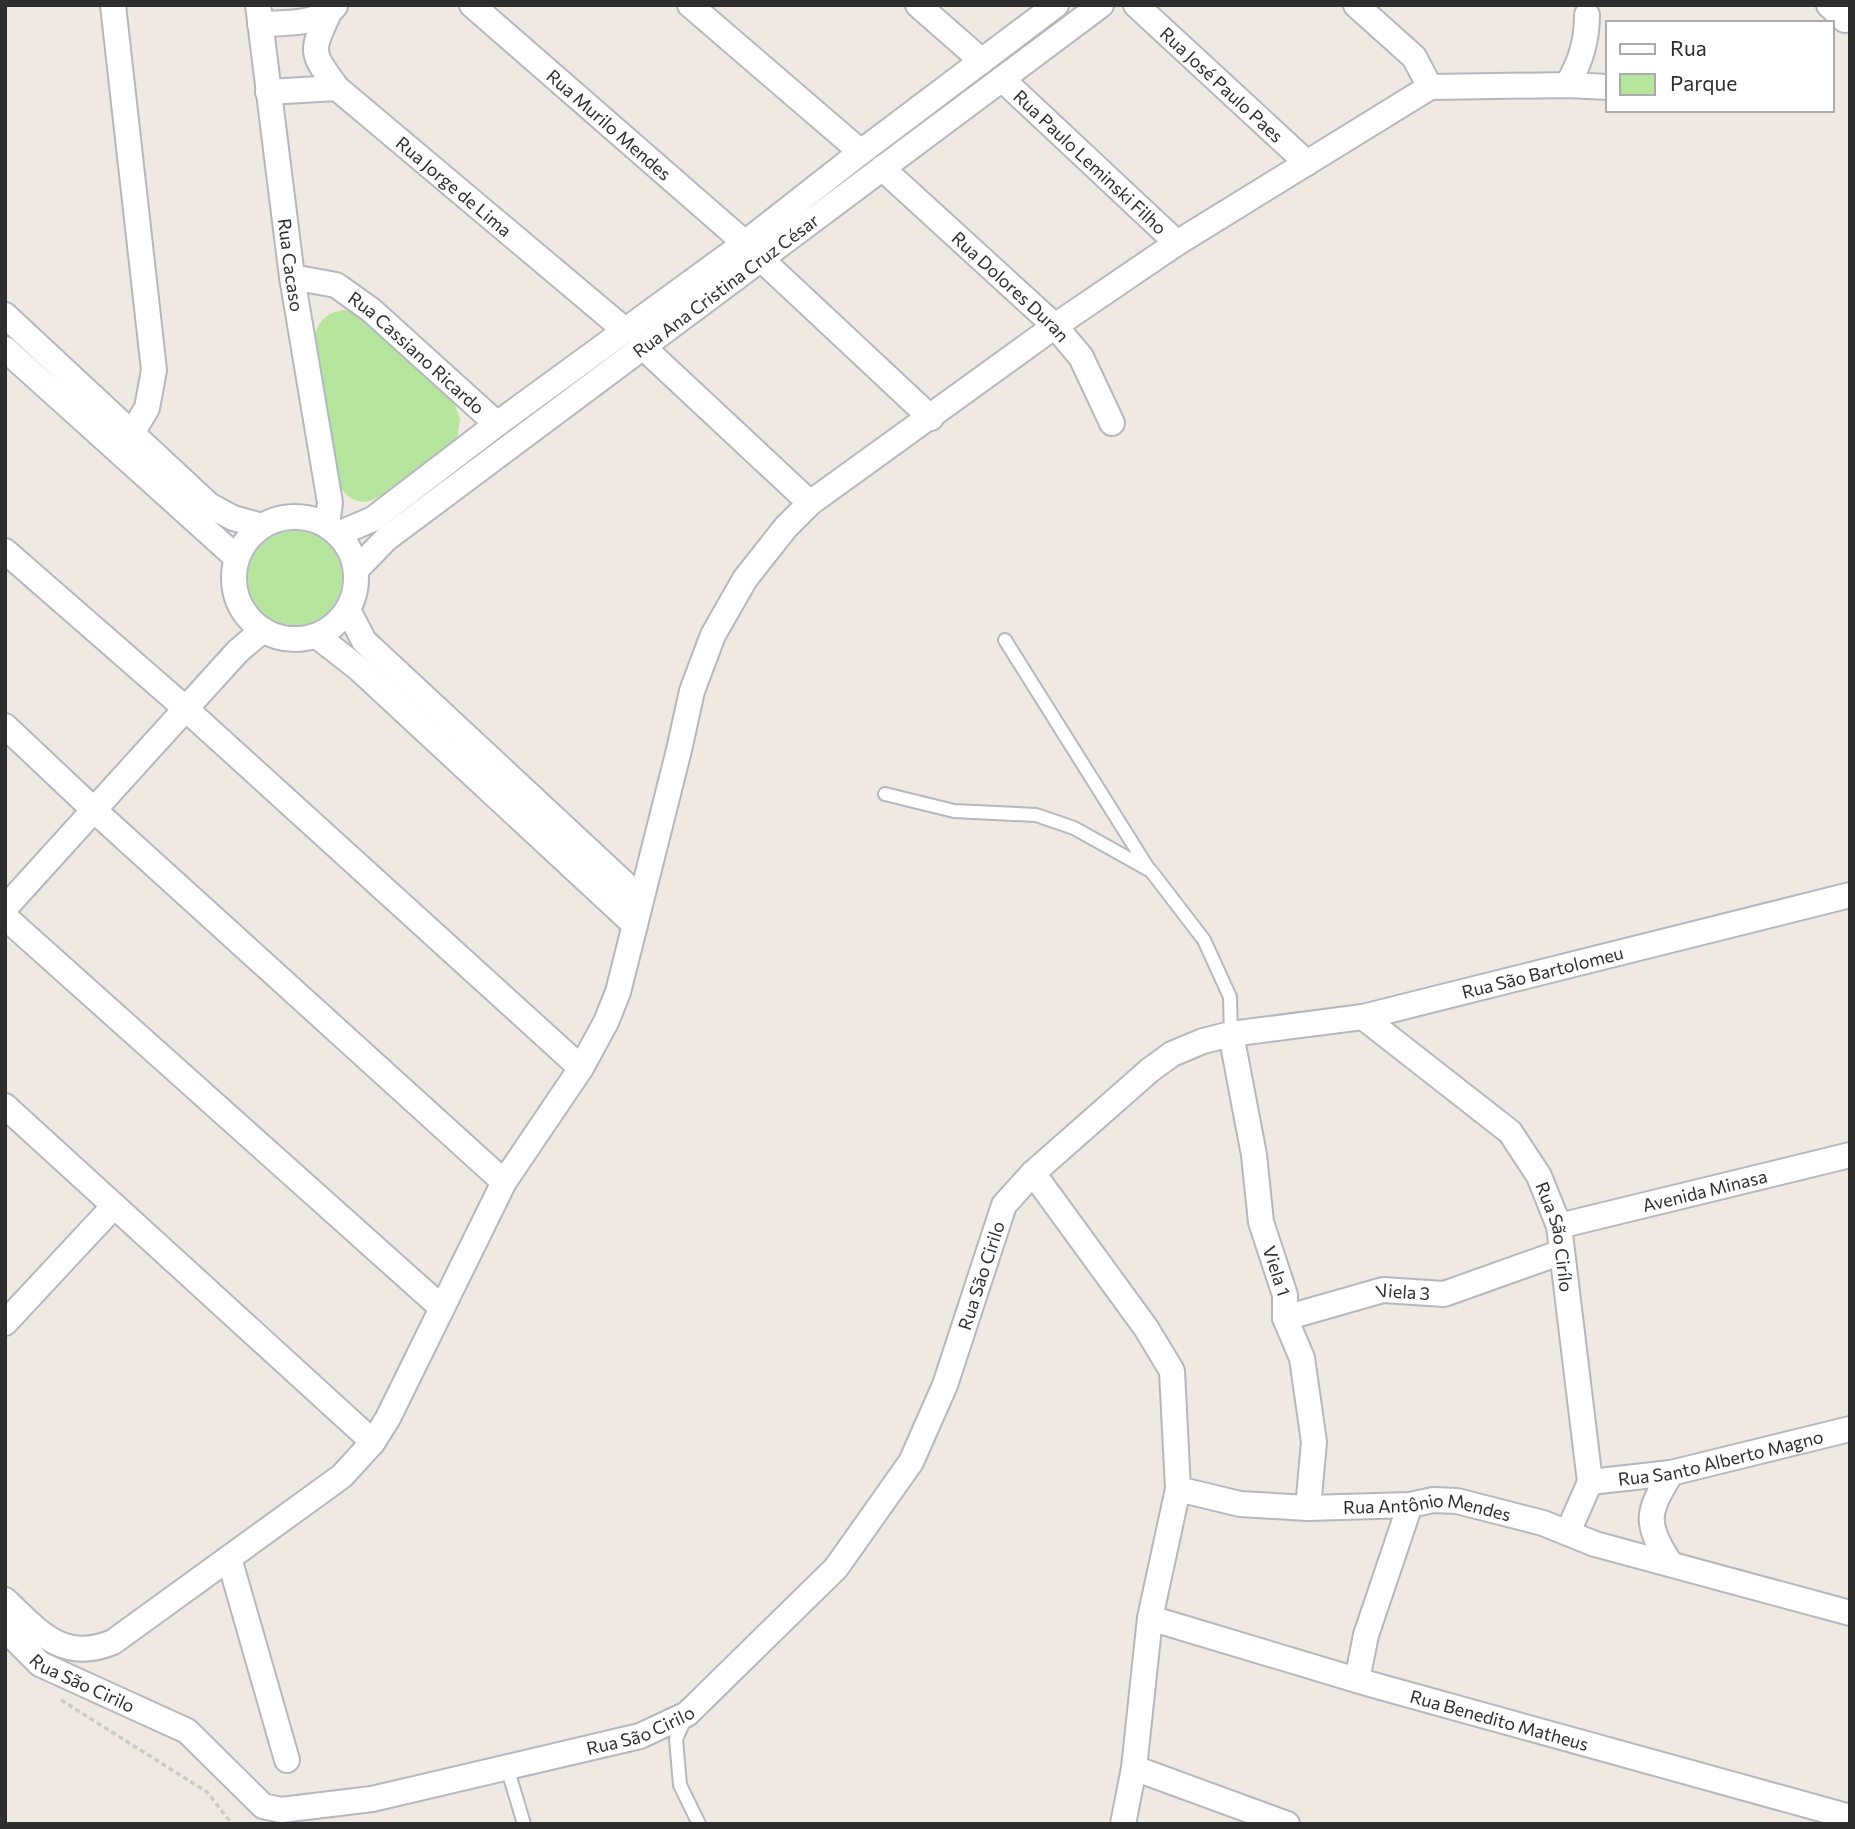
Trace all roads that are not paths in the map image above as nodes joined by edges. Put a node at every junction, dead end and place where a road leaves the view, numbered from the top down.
1 (113, 5) edge
2 (472, 5) edge
3 (690, 5) edge
4 (918, 5) edge
5 (1056, 5) edge
6 (1101, 5) edge
7 (1136, 5) edge
8 (1356, 5) edge
9 (332, 9) edge
10 (1582, 10) edge
11 (259, 15) edge
12 (1606, 33) edge
13 (982, 61) junction
14 (1002, 79) junction
15 (1567, 85) junction
16 (1430, 87) junction
17 (1606, 87) edge
18 (337, 88) junction
19 (268, 92) junction
20 (861, 152) junction
21 (1307, 163) junction
22 (882, 168) junction
23 (1177, 243) junction
24 (753, 251) junction
25 (292, 277) junction
26 (5, 315) edge
27 (1055, 326) junction
28 (634, 339) junction
29 (5, 349) edge
30 (931, 418) junction
31 (1112, 423) dead end
32 (497, 424) junction
33 (125, 442) junction
34 (810, 503) junction
35 (262, 526) junction
36 (333, 529) junction
37 (5, 551) edge
38 (237, 558) junction
39 (356, 570) junction
40 (348, 610) junction
41 (263, 631) junction
42 (317, 636) junction
43 (1005, 640) dead end
44 (186, 709) junction
45 (5, 726) edge
46 (885, 794) dead end
47 (94, 810) junction
48 (1150, 872) junction
49 (1850, 895) edge
50 (641, 899) junction
51 (5, 908) edge
52 (5, 917) edge
53 (635, 925) junction
54 (1363, 1017) junction
55 (1231, 1034) junction
56 (582, 1069) junction
57 (7, 1110) edge
58 (1850, 1155) edge
59 (1033, 1173) junction
60 (504, 1182) junction
61 (114, 1206) junction
62 (1559, 1226) junction
63 (1562, 1252) junction
64 (442, 1308) junction
65 (1285, 1318) junction
66 (5, 1323) edge
67 (1850, 1429) edge
68 (373, 1442) junction
69 (1671, 1472) junction
70 (1590, 1482) junction
71 (1178, 1489) junction
72 (1410, 1505) junction
73 (1308, 1508) junction
74 (1567, 1532) junction
75 (229, 1558) junction
76 (1670, 1563) junction
77 (5, 1600) edge
78 (1850, 1613) edge
79 (1150, 1618) junction
80 (5, 1629) edge
81 (1357, 1680) junction
82 (687, 1714) junction
83 (287, 1760) dead end
84 (506, 1767) junction
85 (1134, 1768) junction
86 (1850, 1817) edge
87 (524, 1824) edge
88 (699, 1824) edge
89 (1123, 1824) edge
90 (1287, 1824) edge

1 - 33 street
2 - 24 street, Rua Murilo Mendes
3 - 20 street
4 - 13 street
5 - 13 street, Rua Ana Cristina Cruz César
6 - 14 street, Rua Ana Cristina Cruz César
7 - 21 street, Rua José Paulo Paes
8 - 16 street
9 - 11 street
9 - 18 street, Rua Jorge de Lima
10 - 12 street
10 - 15 street
11 - 19 street, Rua Cacaso
13 - 20 street, Rua Ana Cristina Cruz César
14 - 22 street, Rua Ana Cristina Cruz César
14 - 23 street, Rua Paulo Leminski Filho
15 - 16 street
15 - 17 street
16 - 21 street
18 - 19 street
18 - 28 street, Rua Jorge de Lima
19 - 25 street, Rua Cacaso
20 - 24 street, Rua Ana Cristina Cruz César
21 - 23 street
22 - 24 street, Rua Ana Cristina Cruz César
22 - 27 street, Rua Dolores Duran
23 - 27 street
24 - 28 street, Rua Ana Cristina Cruz César
24 - 30 street, Rua Murilo Mendes
25 - 32 street, Rua Cassiano Ricardo
25 - 36 street, Rua Cacaso
26 - 33 street
27 - 30 street
27 - 31 street, Rua Dolores Duran
28 - 32 street, Rua Ana Cristina Cruz César
28 - 34 street, Rua Jorge de Lima
28 - 39 street, Rua Ana Cristina Cruz César
29 - 33 street
30 - 34 street
32 - 36 street, Rua Ana Cristina Cruz César
33 - 35 street
33 - 38 street
34 - 50 street
35 - 36 street
35 - 38 street
36 - 39 street
37 - 44 street
38 - 41 street
39 - 40 street
40 - 42 street
40 - 50 street
41 - 42 street
41 - 44 street
42 - 53 street
43 - 48 lane
44 - 47 street
44 - 56 street
45 - 47 street
46 - 48 lane
47 - 51 street
47 - 60 street
48 - 55 lane
49 - 54 street, Rua São Bartolomeu
50 - 53 street
52 - 64 street
53 - 56 street
54 - 55 street, Rua São Bartolomeu
54 - 62 street, Rua São Cirílo
55 - 59 street, Rua São Cirilo
55 - 65 street, Viela 1
56 - 60 street
57 - 61 street
58 - 62 street, Avenida Minasa
59 - 71 street
59 - 82 street, Rua São Cirilo
60 - 64 street
61 - 66 street
61 - 68 street
62 - 63 street, Rua São Cirílo
63 - 65 street, Viela 3
63 - 70 street, Rua São Cirílo
64 - 68 street
65 - 73 street, Viela 1
67 - 69 street, Rua Santo Alberto Magno
68 - 75 street
69 - 70 street, Rua Santo Alberto Magno
69 - 76 street
70 - 74 street
71 - 73 street, Rua Antônio Mendes
71 - 79 street
72 - 73 street, Rua Antônio Mendes
72 - 74 street, Rua Antônio Mendes
72 - 81 street
74 - 76 street, Rua Antônio Mendes
75 - 77 street
75 - 83 street
76 - 78 street, Rua Antônio Mendes
79 - 81 street, Rua Benedito Matheus
79 - 85 street
80 - 84 street, Rua São Cirilo
81 - 86 street, Rua Benedito Matheus
82 - 84 street, Rua São Cirilo
82 - 88 lane
84 - 87 lane
85 - 89 street
85 - 90 street

